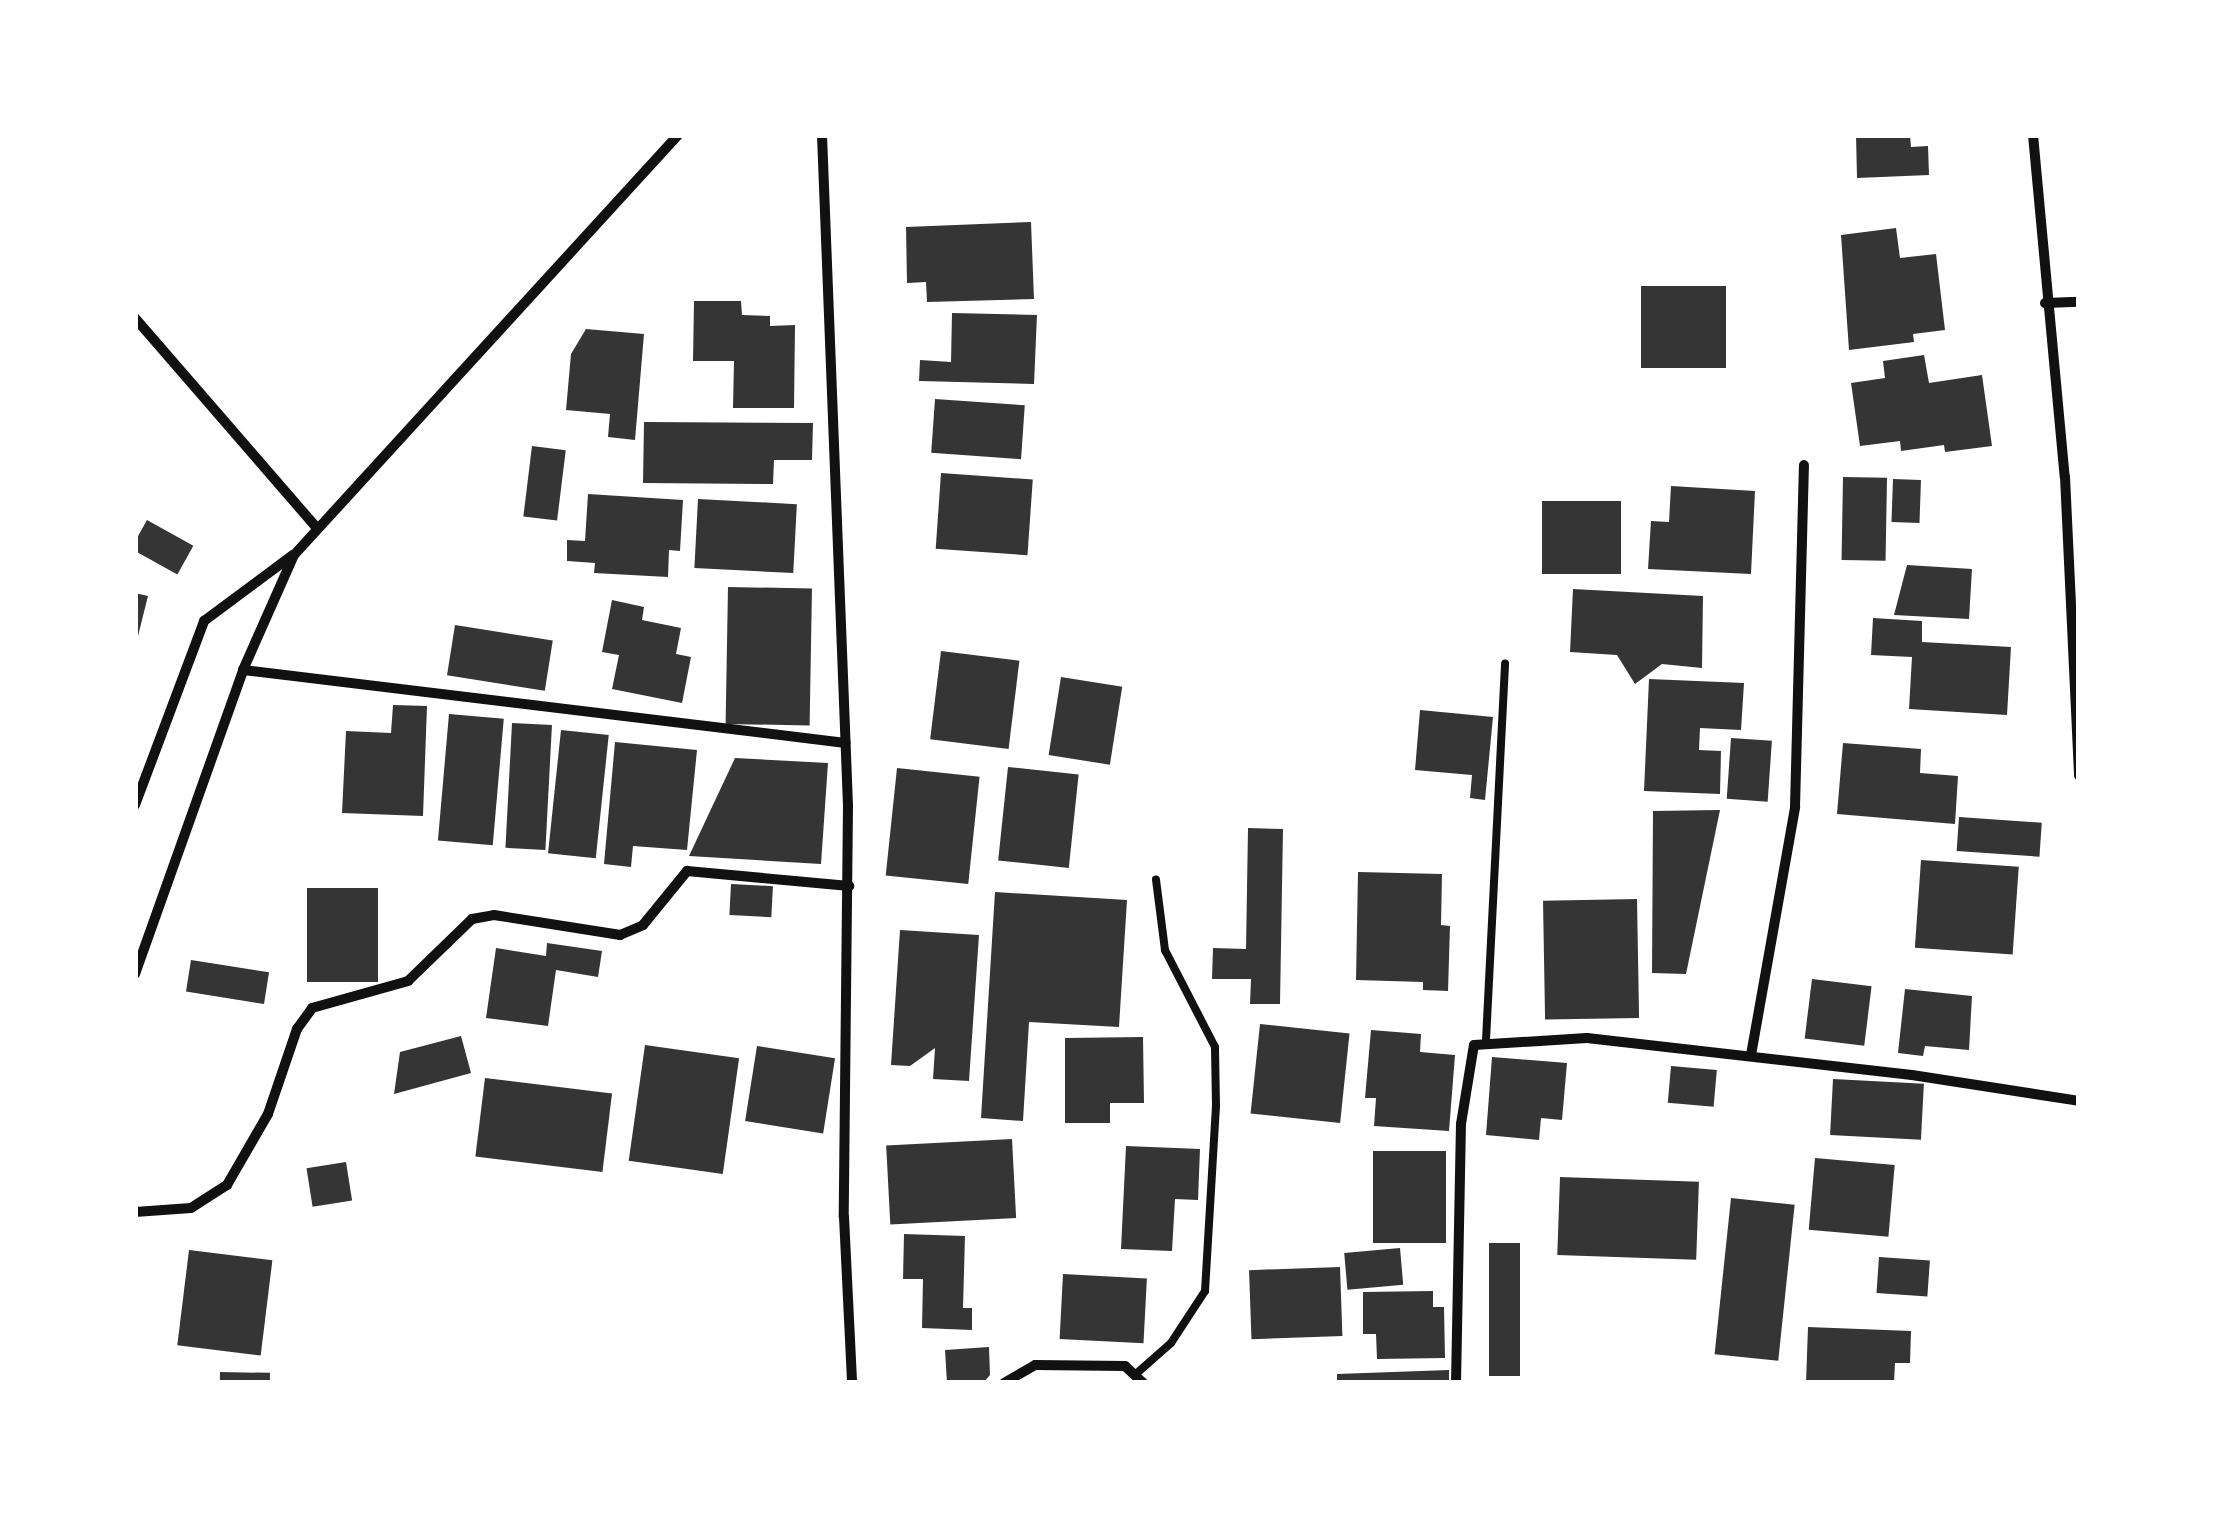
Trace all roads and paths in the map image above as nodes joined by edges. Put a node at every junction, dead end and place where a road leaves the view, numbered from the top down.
1 (678, 135) edge
2 (822, 135) edge
3 (2034, 135) edge
4 (2079, 302) edge
5 (2046, 303) junction
6 (135, 318) edge
7 (1804, 465) dead end
8 (316, 527) junction
9 (294, 554) junction
10 (1505, 662) dead end
11 (243, 670) junction
12 (846, 742) junction
13 (2079, 774) edge
14 (135, 805) edge
15 (1156, 880) dead end
16 (849, 886) junction
17 (135, 974) edge
18 (1486, 1040) junction
19 (1751, 1055) junction
20 (2079, 1101) edge
21 (135, 1212) edge
22 (1140, 1378) edge
23 (852, 1383) edge
24 (1004, 1383) edge
25 (1456, 1383) edge

1 - 8 street
2 - 12 street
3 - 5 street
4 - 5 street
5 - 13 street
6 - 8 street
7 - 19 street
8 - 9 street
9 - 11 street
9 - 14 street
10 - 18 lane
11 - 12 street
11 - 17 street
12 - 16 street
15 - 22 lane
16 - 21 street
16 - 23 street
18 - 19 street
18 - 25 street
19 - 20 street
22 - 24 street

